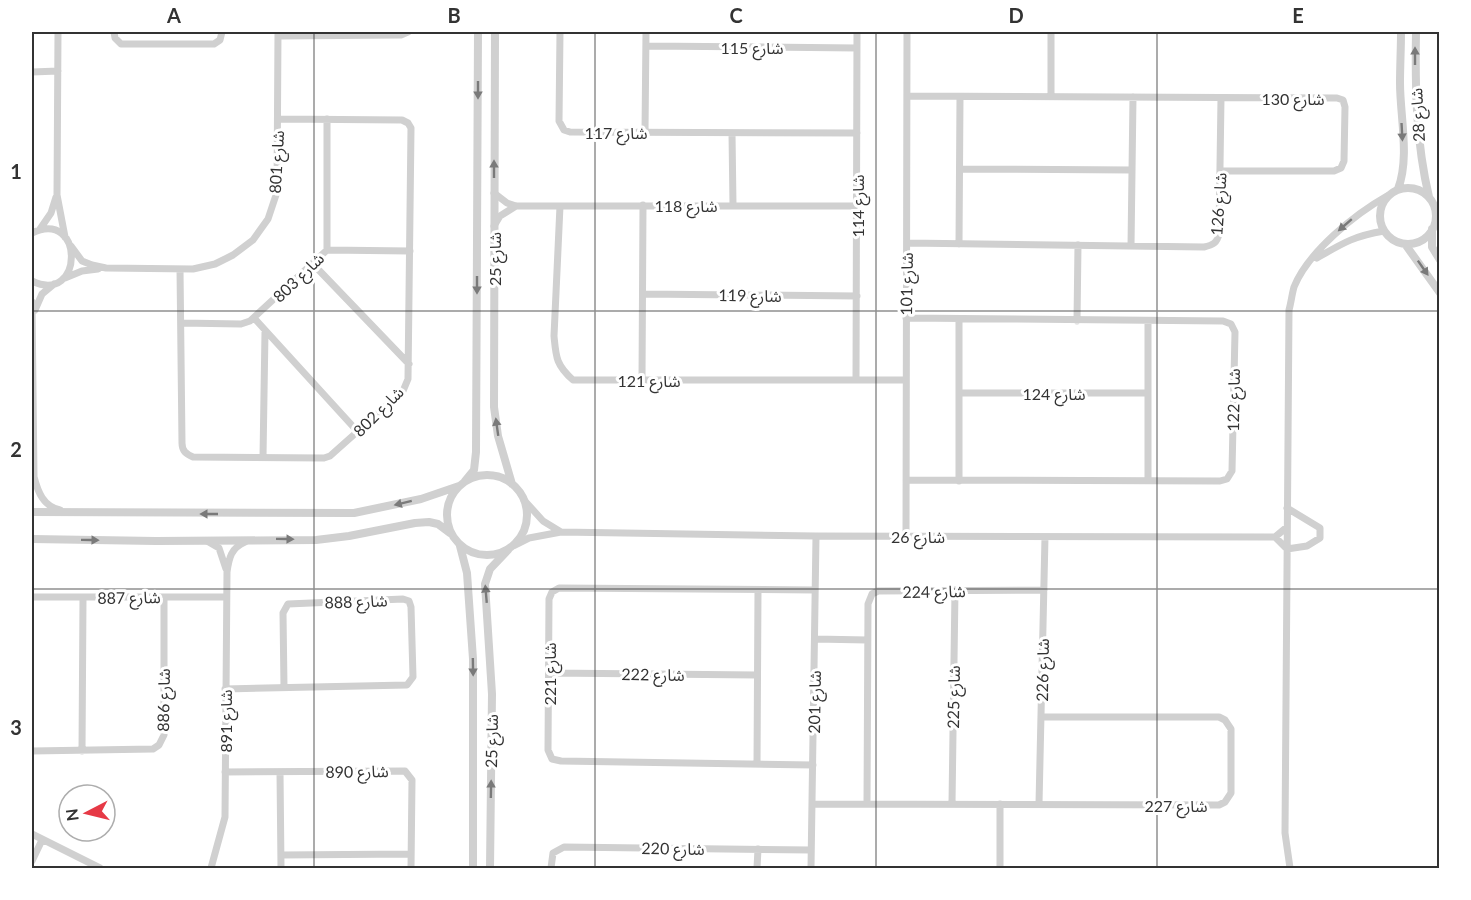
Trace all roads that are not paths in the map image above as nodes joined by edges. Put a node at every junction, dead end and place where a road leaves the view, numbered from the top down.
1 (58, 32) edge
2 (114, 32) edge
3 (222, 32) edge
4 (408, 32) edge
5 (478, 32) edge
6 (495, 32) edge
7 (560, 32) edge
8 (646, 32) edge
9 (857, 32) edge
10 (908, 32) edge
11 (1051, 32) edge
12 (1416, 32) edge
13 (278, 34) edge
14 (326, 34) edge
15 (1399, 34) edge
16 (646, 46) junction
17 (857, 48) junction
18 (57, 71) junction
19 (32, 72) edge
20 (908, 96) junction
21 (1051, 96) junction
22 (960, 97) junction
23 (1133, 97) junction
24 (1221, 98) junction
25 (278, 119) junction
26 (327, 119) junction
27 (645, 132) junction
28 (732, 133) junction
29 (857, 133) junction
30 (960, 169) junction
31 (1132, 170) junction
32 (1220, 171) junction
33 (1398, 189) junction
34 (494, 193) junction
35 (57, 195) junction
36 (1387, 196) junction
37 (1429, 198) junction
38 (643, 205) junction
39 (733, 205) junction
40 (516, 206) junction
41 (560, 206) junction
42 (857, 206) junction
43 (494, 226) junction
44 (1432, 228) junction
45 (40, 229) junction
46 (1384, 231) junction
47 (32, 233) edge
48 (65, 237) junction
49 (907, 243) junction
50 (959, 244) junction
51 (1405, 244) junction
52 (1078, 245) junction
53 (71, 246) junction
54 (1131, 246) junction
55 (327, 250) junction
56 (410, 251) junction
57 (1440, 260) edge
58 (1310, 263) junction
59 (313, 264) junction
60 (106, 268) junction
61 (180, 269) junction
62 (32, 281) edge
63 (58, 281) junction
64 (1440, 293) edge
65 (642, 294) junction
66 (857, 296) junction
67 (32, 302) edge
68 (33, 315) junction
69 (906, 318) junction
70 (255, 319) junction
71 (958, 320) junction
72 (1077, 321) junction
73 (1148, 321) junction
74 (181, 323) junction
75 (265, 333) junction
76 (409, 364) junction
77 (642, 380) junction
78 (856, 380) junction
79 (906, 380) junction
80 (959, 393) junction
81 (1148, 393) junction
82 (32, 414) edge
83 (358, 432) junction
84 (263, 457) junction
85 (34, 477) junction
86 (906, 480) junction
87 (1148, 480) junction
88 (959, 481) junction
89 (462, 483) junction
90 (512, 484) junction
91 (32, 489) edge
92 (524, 500) junction
93 (1287, 508) junction
94 (32, 512) edge
95 (68, 512) junction
96 (1287, 527) junction
97 (561, 532) junction
98 (450, 533) junction
99 (816, 536) junction
100 (906, 536) junction
101 (1045, 537) junction
102 (1275, 537) junction
103 (32, 539) edge
104 (251, 539) junction
105 (207, 541) junction
106 (460, 546) junction
107 (511, 548) junction
108 (1287, 549) junction
109 (227, 572) junction
110 (758, 590) junction
111 (815, 590) junction
112 (955, 590) junction
113 (1044, 590) junction
114 (32, 597) edge
115 (164, 597) junction
116 (226, 597) junction
117 (82, 598) junction
118 (815, 639) junction
119 (867, 640) junction
120 (549, 673) junction
121 (757, 675) junction
122 (284, 687) junction
123 (225, 689) junction
124 (1041, 717) junction
125 (474, 725) junction
126 (32, 751) edge
127 (82, 751) junction
128 (756, 764) junction
129 (813, 765) junction
130 (225, 772) junction
131 (280, 772) junction
132 (812, 804) junction
133 (867, 804) junction
134 (952, 804) junction
135 (1000, 804) junction
136 (1039, 804) junction
137 (491, 814) junction
138 (32, 834) edge
139 (42, 840) junction
140 (758, 849) junction
141 (811, 850) junction
142 (411, 854) junction
143 (281, 855) junction
144 (32, 861) edge
145 (100, 868) edge
146 (211, 868) edge
147 (281, 868) edge
148 (411, 868) edge
149 (473, 868) edge
150 (490, 868) edge
151 (550, 868) edge
152 (757, 868) edge
153 (811, 868) edge
154 (1000, 868) edge
155 (1290, 868) edge

1 - 18 street
2 - 3 street
4 - 14 street
5 -> 89 street, شارع 25
34 -> 6 street, شارع 25
7 - 27 street, شارع 117
8 - 16 street
9 - 17 street, شارع 114
10 - 20 street, شارع 101
11 - 21 street
37 -> 12 street, شارع 28
13 - 14 street
13 - 25 street, شارع 801
15 -> 33 street, شارع 28
16 - 17 street, شارع 115
16 - 27 street
17 - 29 street, شارع 114
18 - 19 street
18 - 35 street
20 - 22 street, شارع 130
20 - 49 street, شارع 101
21 - 22 street, شارع 130
21 - 23 street, شارع 130
22 - 30 street
23 - 24 street, شارع 130
23 - 31 street
24 - 32 street, شارع 126
24 - 32 street, شارع 130
25 - 26 street, شارع 802
25 - 61 street, شارع 801
26 - 55 street, شارع 803
26 - 56 street, شارع 802
27 - 28 street, شارع 117
28 - 29 street, شارع 117
28 - 39 street
29 - 42 street, شارع 114
30 - 31 street
30 - 50 street
31 - 54 street
32 - 54 street, شارع 126
33 - 36 street
33 - 37 street
34 - 40 street
34 - 43 street, شارع 25
35 - 45 street
35 - 48 street
36 - 46 street
36 -> 58 street
37 - 44 street
38 - 39 street, شارع 118
38 - 41 street, شارع 118
38 - 65 street
39 - 42 street, شارع 118
40 - 41 street, شارع 118
40 - 43 street
41 - 77 street, شارع 121
42 - 66 street, شارع 114
90 -> 43 street, شارع 25
44 - 51 street
44 - 57 street
45 - 47 street
45 - 48 street
46 - 51 street
46 - 58 street
48 - 53 street, شارع 801
49 - 50 street, شارع 126
49 - 69 street, شارع 101
50 - 52 street, شارع 126
51 -> 64 street
52 - 54 street, شارع 126
52 - 72 street
53 - 60 street, شارع 801
53 - 63 street
55 - 56 street
55 - 59 street, شارع 803
56 - 76 street, شارع 802
58 - 93 street
59 - 70 street, شارع 803
59 - 76 street
60 - 61 street, شارع 801
60 - 63 street, شارع 801
61 - 74 street, شارع 802
62 - 63 street
63 - 68 street
65 - 66 street, شارع 119
65 - 77 street
66 - 78 street, شارع 114
67 - 68 street
68 - 82 street
69 - 71 street, شارع 122
69 - 79 street, شارع 101
70 - 74 street
70 - 75 street
71 - 72 street, شارع 122
71 - 80 street
72 - 73 street, شارع 122
73 - 81 street
73 - 87 street, شارع 122
74 - 84 street, شارع 802
75 - 83 street
75 - 84 street
76 - 83 street, شارع 802
77 - 78 street, شارع 121
78 - 79 street, شارع 121
79 - 86 street, شارع 101
80 - 81 street, شارع 124
80 - 88 street
81 - 87 street
82 - 85 street
83 - 84 street, شارع 802
85 - 91 street
85 - 95 street
86 - 88 street, شارع 122
86 - 100 street, شارع 101
87 - 88 street, شارع 122
89 - 90 street
89 -> 95 street
89 - 98 street
90 - 92 street
92 - 97 street
92 - 107 street
93 - 96 street
93 - 108 street
94 - 95 street
96 - 102 street
96 - 108 street
97 - 99 street, شارع 26
97 - 107 street, شارع 26
104 -> 98 street
98 - 106 street
99 - 100 street, شارع 26
99 - 111 street, شارع 201
100 - 101 street, شارع 26
101 - 102 street, شارع 26
101 - 113 street, شارع 226
102 - 108 street
103 -> 105 street
104 - 105 street
104 - 109 street, شارع 891
105 - 109 street, شارع 891
106 - 107 street
106 -> 125 street, شارع 25
137 -> 107 street, شارع 25
108 - 155 street
109 - 116 street, شارع 891
110 - 111 street, شارع 221
110 - 120 street, شارع 221
110 - 121 street
111 - 118 street, شارع 201
112 - 113 street, شارع 224
112 - 119 street, شارع 224
112 - 134 street, شارع 225
113 - 124 street, شارع 226
114 - 117 street, شارع 887
115 - 116 street, شارع 887
115 - 117 street, شارع 887
115 - 127 street, شارع 886
116 - 123 street, شارع 891
117 - 127 street
118 - 119 street
118 - 129 street, شارع 201
119 - 133 street, شارع 224
120 - 121 street, شارع 222
120 - 128 street, شارع 221
121 - 128 street
122 - 122 street, شارع 888
122 - 123 street, شارع 888
123 - 130 street, شارع 891
124 - 136 street, شارع 226
124 - 136 street, شارع 227
125 - 137 street
125 - 149 street, شارع 25
126 - 127 street, شارع 886
128 - 129 street, شارع 221
129 - 132 street, شارع 201
130 - 131 street, شارع 890
130 - 146 street, شارع 891
131 - 142 street, شارع 890
131 - 143 street
132 - 133 street, شارع 227
132 - 141 street, شارع 201
133 - 134 street, شارع 227
134 - 135 street, شارع 227
135 - 136 street, شارع 227
135 - 154 street
137 - 150 street, شارع 25
138 - 139 street
139 - 144 street
139 - 145 street
140 - 141 street, شارع 220
140 - 151 street, شارع 220
140 - 152 street
141 - 153 street, شارع 201
142 - 143 street
142 - 148 street, شارع 890
143 - 147 street

